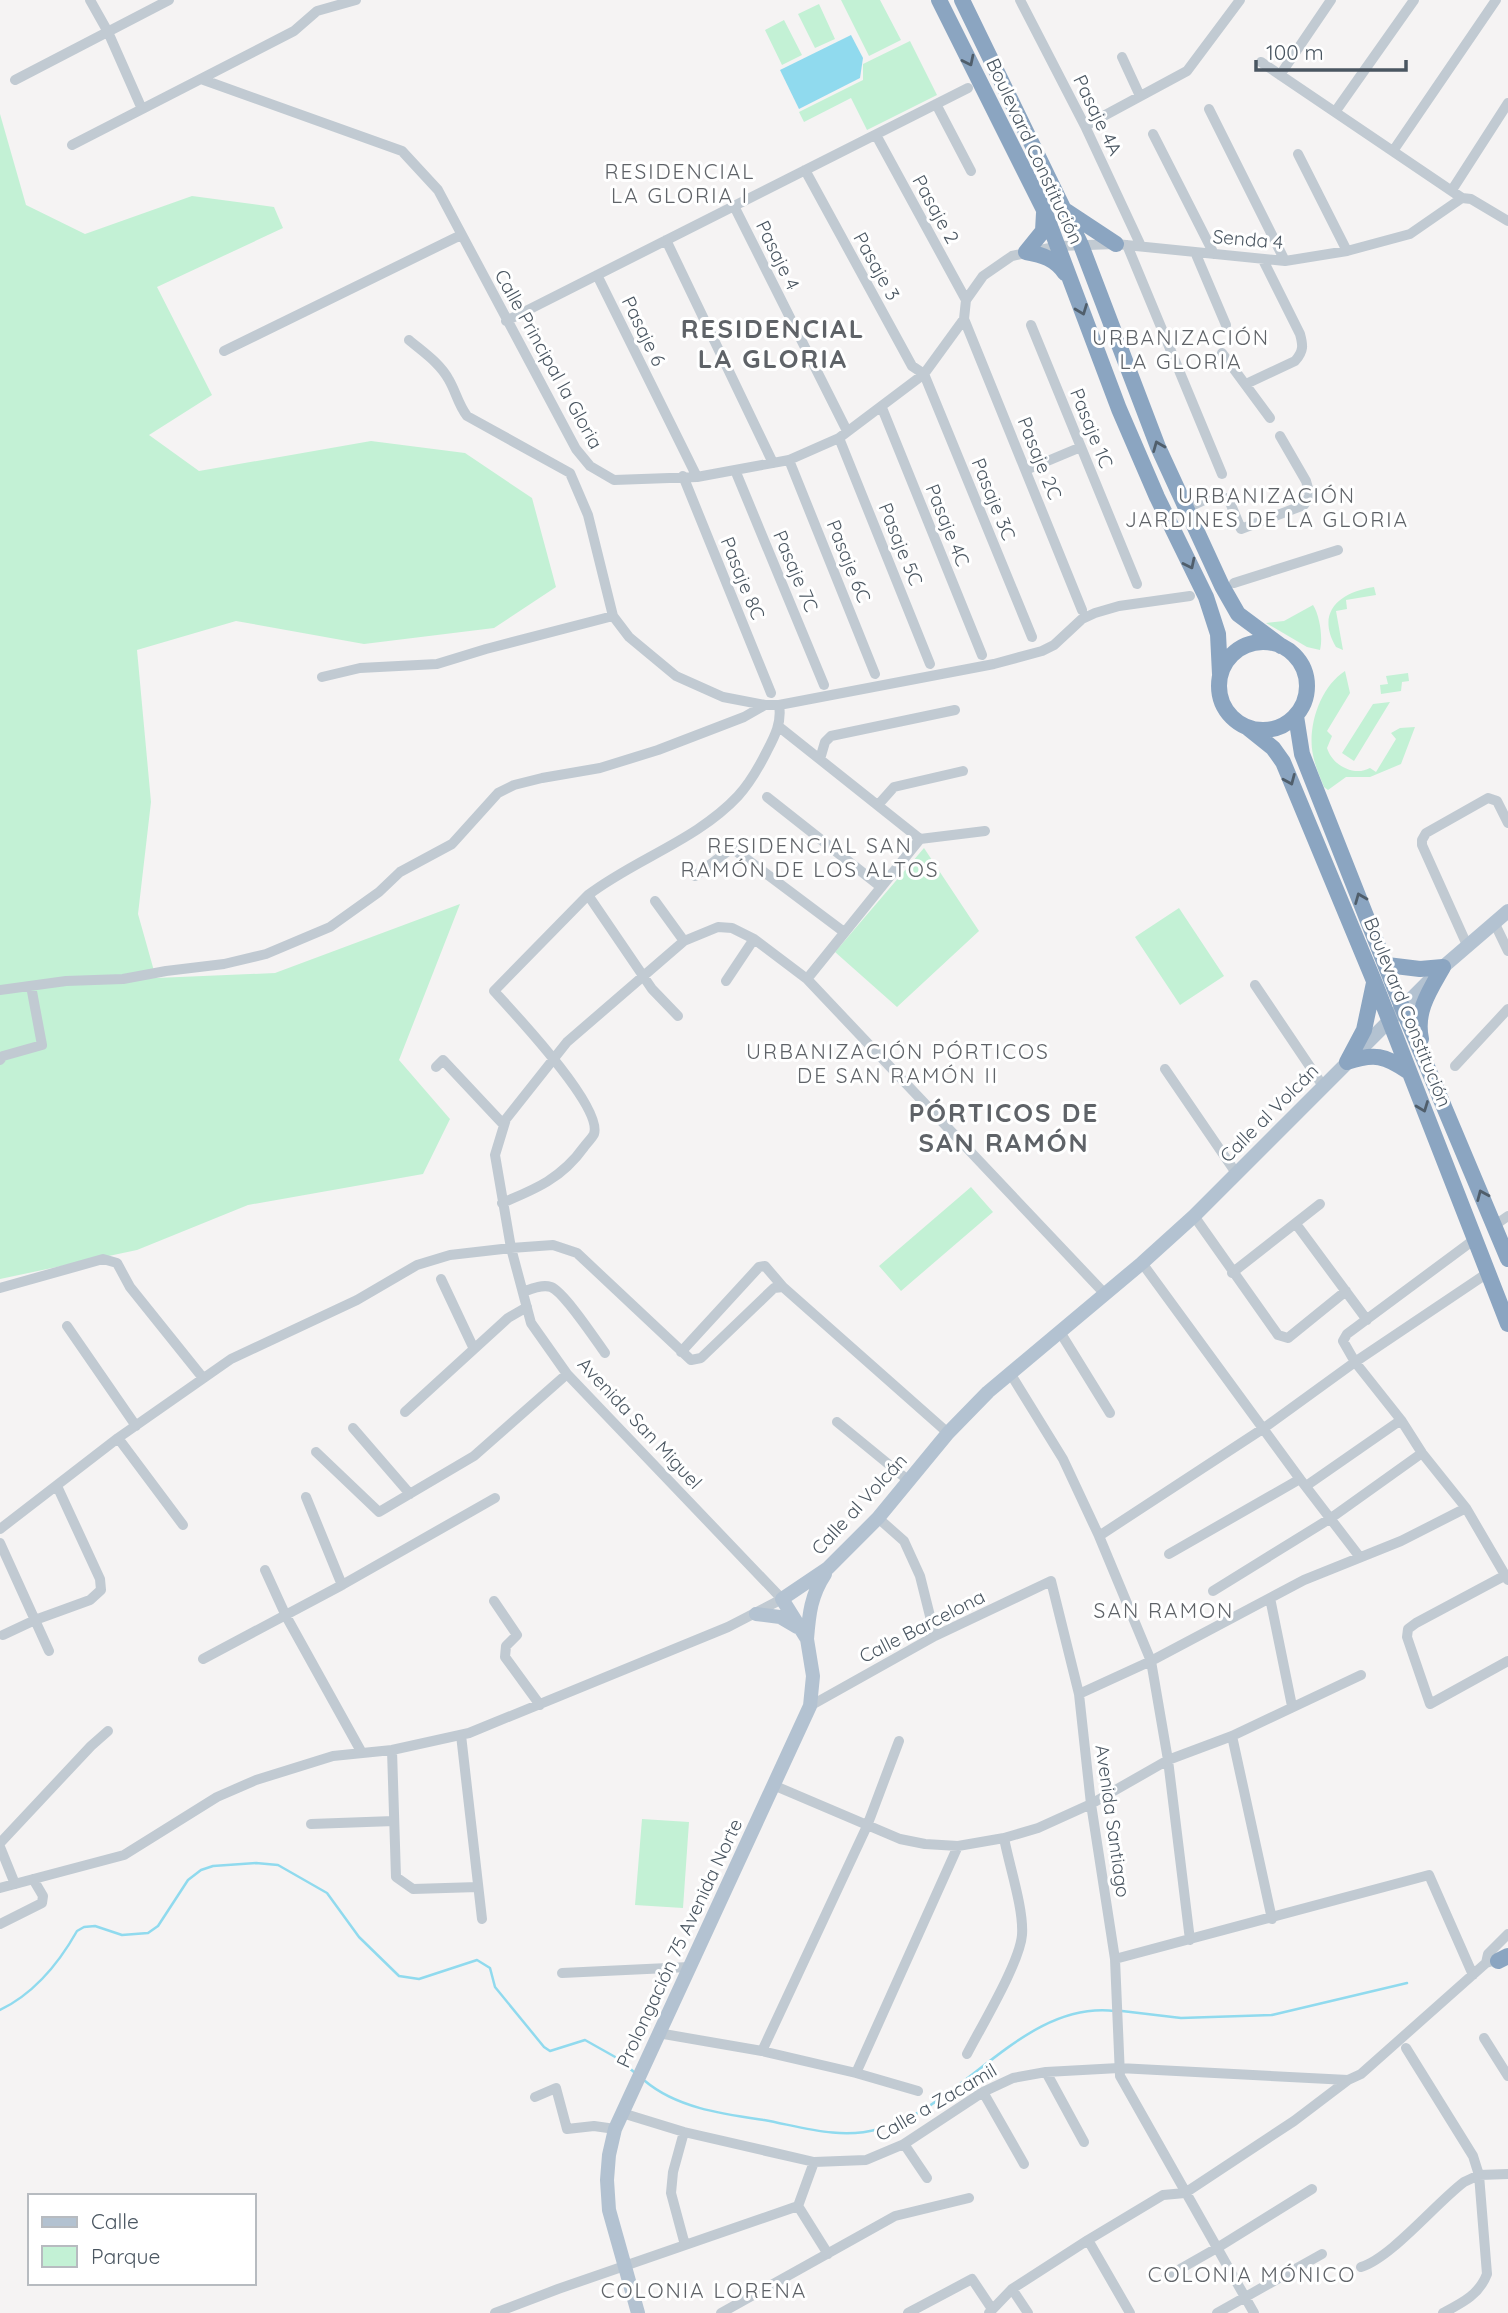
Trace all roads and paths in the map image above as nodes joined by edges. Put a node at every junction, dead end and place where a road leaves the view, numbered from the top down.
1 (90, 0) edge
2 (169, 0) edge
3 (356, 0) edge
4 (939, 0) edge
5 (962, 0) edge
6 (1020, 0) edge
7 (1240, 0) edge
8 (1331, 0) edge
9 (1414, 0) edge
10 (1496, 0) edge
11 (108, 32) junction
12 (1122, 57) dead end
13 (1261, 62) dead end
14 (1280, 75) junction
15 (201, 79) junction
16 (15, 80) dead end
17 (968, 88) dead end
18 (1140, 96) junction
19 (1508, 103) edge
20 (936, 104) junction
21 (142, 109) junction
22 (1209, 109) dead end
23 (1335, 112) junction
24 (1085, 126) junction
25 (1153, 134) dead end
26 (876, 135) junction
27 (72, 145) dead end
28 (1393, 151) junction
29 (1298, 154) dead end
30 (805, 170) junction
31 (971, 171) dead end
32 (1452, 190) junction
33 (1462, 198) junction
34 (734, 206) junction
35 (1044, 210) junction
36 (1065, 210) junction
37 (1508, 221) edge
38 (461, 235) junction
39 (666, 240) junction
40 (1117, 244) junction
41 (1081, 245) junction
42 (1059, 246) junction
43 (1140, 246) junction
44 (1347, 251) junction
45 (1026, 252) junction
46 (1195, 252) junction
47 (1213, 254) junction
48 (1263, 260) junction
49 (1285, 261) junction
50 (1090, 272) junction
51 (597, 275) junction
52 (1071, 281) junction
53 (967, 300) junction
54 (964, 319) junction
55 (506, 321) junction
56 (1031, 325) dead end
57 (1226, 325) dead end
58 (409, 340) dead end
59 (225, 351) dead end
60 (1222, 353) dead end
61 (924, 374) junction
62 (1246, 384) junction
63 (882, 408) junction
64 (1270, 418) dead end
65 (843, 434) junction
66 (1280, 436) dead end
67 (1081, 447) junction
68 (789, 460) junction
69 (774, 463) junction
70 (590, 467) junction
71 (735, 470) junction
72 (1026, 470) junction
73 (570, 473) junction
74 (1222, 474) dead end
75 (683, 476) junction
76 (697, 477) junction
77 (1185, 509) junction
78 (1338, 550) dead end
79 (1234, 583) dead end
80 (1137, 584) dead end
81 (1190, 596) dead end
82 (1082, 610) dead end
83 (613, 616) junction
84 (1032, 637) dead end
85 (1281, 646) junction
86 (982, 655) dead end
87 (930, 664) dead end
88 (875, 674) dead end
89 (1220, 674) junction
90 (322, 677) dead end
91 (824, 685) dead end
92 (771, 693) dead end
93 (765, 705) junction
94 (779, 705) junction
95 (955, 710) dead end
96 (1296, 716) junction
97 (778, 726) junction
98 (1248, 728) junction
99 (820, 759) junction
100 (963, 771) dead end
101 (767, 797) dead end
102 (878, 805) junction
103 (1508, 823) edge
104 (985, 831) dead end
105 (920, 839) junction
106 (695, 876) dead end
107 (881, 887) junction
108 (588, 895) junction
109 (655, 901) dead end
110 (1508, 911) edge
111 (1494, 922) junction
112 (844, 932) junction
113 (754, 939) junction
114 (684, 941) junction
115 (1467, 945) junction
116 (1508, 951) edge
117 (1387, 965) junction
118 (1443, 967) junction
119 (643, 976) junction
120 (807, 979) junction
121 (726, 981) dead end
122 (1374, 981) junction
123 (1255, 985) dead end
124 (31, 986) junction
125 (0, 990) edge
126 (1402, 1007) junction
127 (1508, 1009) edge
128 (678, 1016) dead end
129 (1389, 1020) junction
130 (554, 1059) junction
131 (0, 1060) edge
132 (1347, 1062) junction
133 (1426, 1062) junction
134 (1455, 1066) dead end
135 (436, 1067) dead end
136 (1165, 1069) dead end
137 (1409, 1072) junction
138 (1323, 1086) junction
139 (504, 1125) junction
140 (1236, 1173) junction
141 (502, 1203) junction
142 (1320, 1204) dead end
143 (1194, 1216) junction
144 (1502, 1221) edge
145 (1296, 1224) junction
146 (1475, 1239) junction
147 (511, 1248) junction
148 (1508, 1259) edge
149 (1142, 1263) junction
150 (1489, 1272) junction
151 (1232, 1273) junction
152 (441, 1279) dead end
153 (783, 1287) junction
154 (0, 1288) edge
155 (1346, 1291) junction
156 (523, 1292) junction
157 (1105, 1294) junction
158 (527, 1307) junction
159 (1367, 1320) junction
160 (1508, 1324) edge
161 (66, 1326) dead end
162 (1060, 1332) junction
163 (474, 1349) junction
164 (681, 1352) junction
165 (605, 1353) dead end
166 (1355, 1362) junction
167 (1010, 1373) junction
168 (567, 1374) junction
169 (203, 1378) junction
170 (405, 1412) dead end
171 (1110, 1413) dead end
172 (1401, 1420) junction
173 (837, 1422) dead end
174 (136, 1426) junction
175 (353, 1428) dead end
176 (1264, 1428) junction
177 (948, 1433) junction
178 (117, 1438) junction
179 (316, 1452) dead end
180 (1422, 1453) junction
181 (909, 1481) junction
182 (1303, 1482) junction
183 (57, 1486) junction
184 (410, 1493) junction
185 (306, 1497) dead end
186 (495, 1498) dead end
187 (1466, 1508) junction
188 (878, 1518) junction
189 (1331, 1518) junction
190 (183, 1525) dead end
191 (0, 1529) edge
192 (1099, 1536) junction
193 (0, 1543) edge
194 (1169, 1553) dead end
195 (1359, 1556) junction
196 (828, 1568) junction
197 (265, 1570) dead end
198 (1506, 1578) edge
199 (1051, 1581) joint
200 (342, 1585) junction
201 (1213, 1591) dead end
202 (1270, 1598) junction
203 (782, 1599) junction
204 (494, 1601) dead end
205 (756, 1614) junction
206 (286, 1616) junction
207 (35, 1620) junction
208 (3, 1635) dead end
209 (805, 1635) junction
210 (935, 1636) junction
211 (49, 1651) dead end
212 (204, 1659) dead end
213 (1151, 1661) junction
214 (1508, 1661) edge
215 (1361, 1675) dead end
216 (1079, 1694) junction
217 (540, 1705) junction
218 (810, 1706) junction
219 (1292, 1706) junction
220 (108, 1731) dead end
221 (461, 1735) junction
222 (1232, 1736) junction
223 (899, 1741) dead end
224 (392, 1750) junction
225 (362, 1753) junction
226 (1168, 1760) junction
227 (773, 1785) junction
228 (1091, 1804) junction
229 (394, 1821) junction
230 (311, 1824) dead end
231 (867, 1826) junction
232 (1004, 1838) junction
233 (0, 1845) edge
234 (958, 1846) junction
235 (33, 1879) junction
236 (15, 1884) junction
237 (478, 1887) junction
238 (0, 1888) edge
239 (482, 1919) dead end
240 (1272, 1919) junction
241 (0, 1924) edge
242 (1508, 1934) edge
243 (1190, 1940) junction
244 (1500, 1958) edge
245 (1115, 1959) junction
246 (689, 1967) junction
247 (562, 1973) dead end
248 (1473, 1975) junction
249 (658, 2033) junction
250 (1484, 2039) dead end
251 (1405, 2048) dead end
252 (762, 2051) junction
253 (967, 2054) dead end
254 (1119, 2068) junction
255 (1046, 2072) junction
256 (856, 2073) junction
257 (1508, 2076) edge
258 (1348, 2080) junction
259 (918, 2091) dead end
260 (983, 2092) junction
261 (535, 2096) dead end
262 (625, 2106) junction
263 (615, 2129) junction
264 (684, 2132) junction
265 (1084, 2142) dead end
266 (904, 2144) junction
267 (814, 2162) junction
268 (1024, 2164) dead end
269 (1508, 2174) edge
270 (1479, 2175) junction
271 (927, 2178) dead end
272 (1312, 2189) dead end
273 (1185, 2193) junction
274 (969, 2198) dead end
275 (798, 2206) junction
276 (1088, 2240) junction
277 (685, 2245) junction
278 (1217, 2248) junction
279 (828, 2254) junction
280 (1322, 2254) dead end
281 (624, 2267) junction
282 (1361, 2267) dead end
283 (1166, 2277) dead end
284 (1013, 2289) junction
285 (1246, 2297) junction
286 (1460, 2309) edge
287 (990, 2311) edge
288 (495, 2313) edge
289 (638, 2313) edge
290 (721, 2313) edge
291 (908, 2313) edge
292 (1028, 2313) edge
293 (1130, 2313) edge
294 (1217, 2313) edge
295 (1254, 2313) edge
296 (1443, 2313) edge

1 - 11 street
2 - 11 street
3 - 15 street
4 -> 35 highway, Boulevard Constitución
5 - 36 highway, Boulevard Constitución
6 - 24 street, Pasaje 4A
7 - 18 street
8 - 14 street
9 - 23 street
10 - 28 street
11 - 16 street
11 - 21 street
12 - 18 street
13 - 14 street
14 - 23 street
15 - 21 street
15 - 38 street, Calle Principal la Gloria
17 - 20 street
18 - 24 street
19 - 32 street
20 - 26 street
20 - 31 street
21 - 27 street
22 - 49 street
23 - 28 street
24 - 43 street, Pasaje 4A
25 - 47 street
26 - 30 street
26 - 53 street, Pasaje 2
28 - 32 street
29 - 44 street
30 - 34 street
30 - 61 street, Pasaje 3
32 - 33 street
33 - 37 street
33 - 44 street, Senda 4
34 - 39 street
34 - 65 street, Pasaje 4
35 - 42 highway, Boulevard Constitución
35 - 45 highway
36 - 40 highway
36 - 41 highway, Boulevard Constitución
38 - 55 street, Calle Principal la Gloria
38 - 59 street
39 - 51 street
39 - 69 street
40 - 41 street, Senda 4
40 - 43 street, Senda 4
40 - 50 highway
40 - 74 street
41 - 42 street, Senda 4
41 - 50 highway, Boulevard Constitución
42 - 45 street, Calle Principal la Gloria
42 - 52 highway, Boulevard Constitución
43 - 46 street, Senda 4
44 - 49 street, Senda 4
45 - 52 highway
45 - 53 street, Calle Principal la Gloria
46 - 47 street, Senda 4
46 - 57 street
47 - 48 street, Senda 4
48 - 49 street, Senda 4
48 - 62 street
77 -> 50 highway, Boulevard Constitución
51 - 55 street
51 - 76 street, Pasaje 6
52 -> 89 highway, Boulevard Constitución
53 - 54 street, Calle Principal la Gloria
54 - 61 street, Calle Principal la Gloria
54 - 72 street, Pasaje 2C
55 - 70 street, Calle Principal la Gloria
56 - 67 street, Pasaje 1C
58 - 73 street
60 - 62 street
61 - 63 street, Calle Principal la Gloria
61 - 84 street, Pasaje 3C
62 - 64 street
63 - 65 street, Calle Principal la Gloria
63 - 86 street, Pasaje 4C
65 - 68 street, Calle Principal la Gloria
65 - 87 street, Pasaje 5C
66 - 77 street
67 - 72 street
67 - 80 street, Pasaje 1C
68 - 69 street, Calle Principal la Gloria
68 - 88 street, Pasaje 6C
69 - 71 street, Calle Principal la Gloria
70 - 73 street
70 - 75 street, Calle Principal la Gloria
71 - 76 street, Calle Principal la Gloria
71 - 91 street, Pasaje 7C
72 - 82 street, Pasaje 2C
73 - 83 street
75 - 76 street, Calle Principal la Gloria
75 - 92 street, Pasaje 8C
77 - 85 highway, Boulevard Constitución
78 - 79 street
81 - 94 street
83 - 90 street
83 - 93 street
85 - 89 highway
85 - 96 highway
89 - 98 highway
93 - 94 street
93 - 124 street
94 - 97 street
95 - 99 street
96 - 98 highway
117 -> 96 highway, Boulevard Constitución
97 - 99 street
97 - 108 street
98 -> 122 highway, Boulevard Constitución
99 - 102 street
100 - 102 street
101 - 107 street
102 - 105 street
103 - 115 street
104 - 105 street
105 - 107 street
106 - 112 street
107 - 112 street
108 - 119 street
108 - 130 street
109 - 114 street
110 - 111 main road, Calle al Volcán
111 - 115 main road, Calle al Volcán
111 - 116 street
112 - 120 street
113 - 114 street
113 - 120 street
113 - 121 street
114 - 119 street
115 - 118 main road, Calle al Volcán
117 - 118 highway
117 - 126 highway, Boulevard Constitución
118 - 126 main road, Calle al Volcán
118 - 133 highway
119 - 128 street
119 - 130 street
120 - 157 street
122 - 129 highway, Boulevard Constitución
122 - 132 highway
123 - 138 street
124 - 125 street
124 - 131 street
126 - 129 main road, Calle al Volcán
126 - 133 highway, Boulevard Constitución
127 - 134 street
129 - 132 main road, Calle al Volcán
129 - 137 highway, Boulevard Constitución
130 - 139 street
130 - 141 street
132 - 137 highway
132 - 138 main road, Calle al Volcán
144 -> 133 highway, Boulevard Constitución
135 - 139 street
136 - 140 street
137 -> 146 highway, Boulevard Constitución
138 - 140 main road, Calle al Volcán
139 - 141 street, Avenida San Miguel
140 - 143 main road, Calle al Volcán
141 - 147 street, Avenida San Miguel
142 - 145 street
143 - 149 main road, Calle al Volcán
143 - 151 street
144 - 148 highway, Boulevard Constitución
145 - 151 street
145 - 155 street
146 - 150 highway, Boulevard Constitución
146 - 159 street
147 - 156 street, Avenida San Miguel
147 - 164 street
147 - 169 street
149 - 157 main road, Calle al Volcán
149 - 176 street
150 - 160 highway, Boulevard Constitución
150 - 166 street
151 - 155 street
152 - 163 street
153 - 164 street
153 - 164 street
153 - 177 street
154 - 169 street
155 - 159 street
156 - 158 street, Avenida San Miguel
156 - 165 street
157 - 162 main road, Calle al Volcán
158 - 163 street
158 - 168 street, Avenida San Miguel
159 - 166 street
161 - 174 street
162 - 167 main road, Calle al Volcán
162 - 171 street
163 - 170 street
166 - 172 street
166 - 176 street
167 - 177 main road, Calle al Volcán
167 - 192 street
168 - 184 street
168 - 203 street, Avenida San Miguel
169 - 174 street
172 - 180 street
172 - 182 street
173 - 181 street
174 - 178 street
175 - 184 street
176 - 182 street
176 - 192 street
177 - 181 main road, Calle al Volcán
178 - 183 street
178 - 190 street
179 - 184 street
180 - 187 street
180 - 189 street
181 - 188 main road, Calle al Volcán
182 - 189 street
182 - 194 street
183 - 191 street
183 - 207 street
185 - 200 street
186 - 200 street
187 - 195 street
187 - 198 street
188 - 196 main road, Calle al Volcán
188 - 210 street
189 - 195 street
189 - 201 street
192 - 213 street
193 - 207 street
195 - 202 street
196 - 203 main road, Calle al Volcán
196 - 209 main road
197 - 206 street
198 - 214 street
199 - 210 street, Calle Barcelona
199 - 216 street, Avenida Santiago
200 - 206 street
202 - 213 street
202 - 219 street
203 - 205 street, Calle al Volcán
203 - 209 main road, Prolongación 75 Avenida Norte
204 - 217 street
205 - 209 main road
205 - 217 street, Calle al Volcán
206 - 212 street
206 - 225 street
207 - 208 street
207 - 211 street
209 - 218 main road, Prolongación 75 Avenida Norte
210 - 218 street, Calle Barcelona
213 - 216 street
213 - 226 street
215 - 219 street
216 - 228 street, Avenida Santiago
217 - 221 street, Calle al Volcán
218 - 227 main road, Prolongación 75 Avenida Norte
219 - 222 street
220 - 233 street
221 - 224 street, Calle al Volcán
221 - 237 street
222 - 226 street
222 - 240 street
223 - 231 street
224 - 225 street, Calle al Volcán
224 - 229 street
225 - 235 street, Calle al Volcán
226 - 228 street
226 - 243 street
227 - 231 street
227 - 246 main road, Prolongación 75 Avenida Norte
228 - 232 street
228 - 245 street, Avenida Santiago
229 - 230 street
229 - 237 street
231 - 234 street
231 - 252 street
232 - 234 street
232 - 253 street
233 - 236 street
234 - 256 street
235 - 236 street, Calle al Volcán
235 - 241 street
236 - 238 street, Calle al Volcán
237 - 239 street
240 - 243 street
240 - 248 street
242 - 244 street
243 - 245 street
244 - 248 street
245 - 254 street, Avenida Santiago
246 - 247 street
246 - 249 main road, Prolongación 75 Avenida Norte
248 - 258 street
249 - 252 street
249 - 262 main road, Prolongación 75 Avenida Norte
250 - 257 street
251 - 270 street
252 - 256 street
254 - 255 street, Calle a Zacamil
254 - 258 street, Calle a Zacamil
254 - 273 street
255 - 260 street, Calle a Zacamil
255 - 265 street
256 - 259 street
258 - 273 street
260 - 266 street, Calle a Zacamil
260 - 268 street
261 - 263 street
262 - 263 main road, Prolongación 75 Avenida Norte
262 - 264 street, Calle a Zacamil
263 - 281 main road, Prolongación 75 Avenida Norte
264 - 267 street, Calle a Zacamil
264 - 277 street
266 - 267 street, Calle a Zacamil
266 - 271 street
267 - 275 street
269 - 270 street
270 - 282 street
270 - 286 street
272 - 278 street
273 - 276 street
273 - 278 street
274 - 279 street
275 - 277 street
275 - 279 street
276 - 284 street
276 - 293 street
277 - 281 street
278 - 283 street
278 - 285 street
279 - 290 street
280 - 285 street
281 - 288 street
281 - 289 main road, Prolongación 75 Avenida Norte
284 - 287 street
284 - 292 street
285 - 294 street
285 - 295 street
286 - 296 street
287 - 291 street

